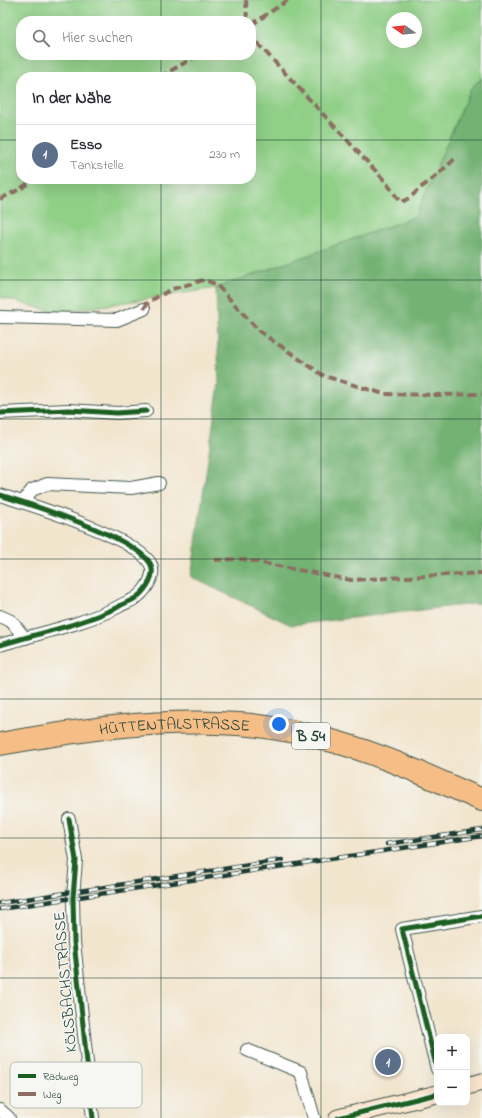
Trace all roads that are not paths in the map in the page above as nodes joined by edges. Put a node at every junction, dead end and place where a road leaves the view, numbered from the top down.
1 (144, 309) dead end
2 (0, 317) edge
3 (146, 411) dead end
4 (0, 414) edge
5 (159, 483) dead end
6 (0, 495) edge
7 (23, 502) junction
8 (0, 616) edge
9 (24, 638) junction
10 (0, 645) edge
11 (0, 730) edge
12 (0, 744) edge
13 (482, 785) edge
14 (482, 800) edge
15 (69, 819) dead end
16 (482, 916) edge
17 (246, 1050) dead end
18 (434, 1057) edge
19 (87, 1062) edge
20 (482, 1082) edge
21 (470, 1085) edge
22 (434, 1095) edge
23 (92, 1108) edge
24 (0, 1110) edge
25 (9, 1118) edge
26 (93, 1118) edge
27 (314, 1118) edge
28 (338, 1118) edge

1 - 2 street
3 - 4 street
5 - 7 street
6 - 7 street
7 - 9 street
8 - 9 street
9 - 10 street
11 - 13 highway, HÜTTENTALSTRASSE / B 54
12 - 14 highway, HÜTTENTALSTRASSE / B 54
15 - 19 street, KÖLSBACHSTRASSE
16 - 18 street
17 - 27 street
20 - 21 main road
22 - 28 main road
23 - 26 street, KÖLSBACHSTRASSE
24 - 25 street

